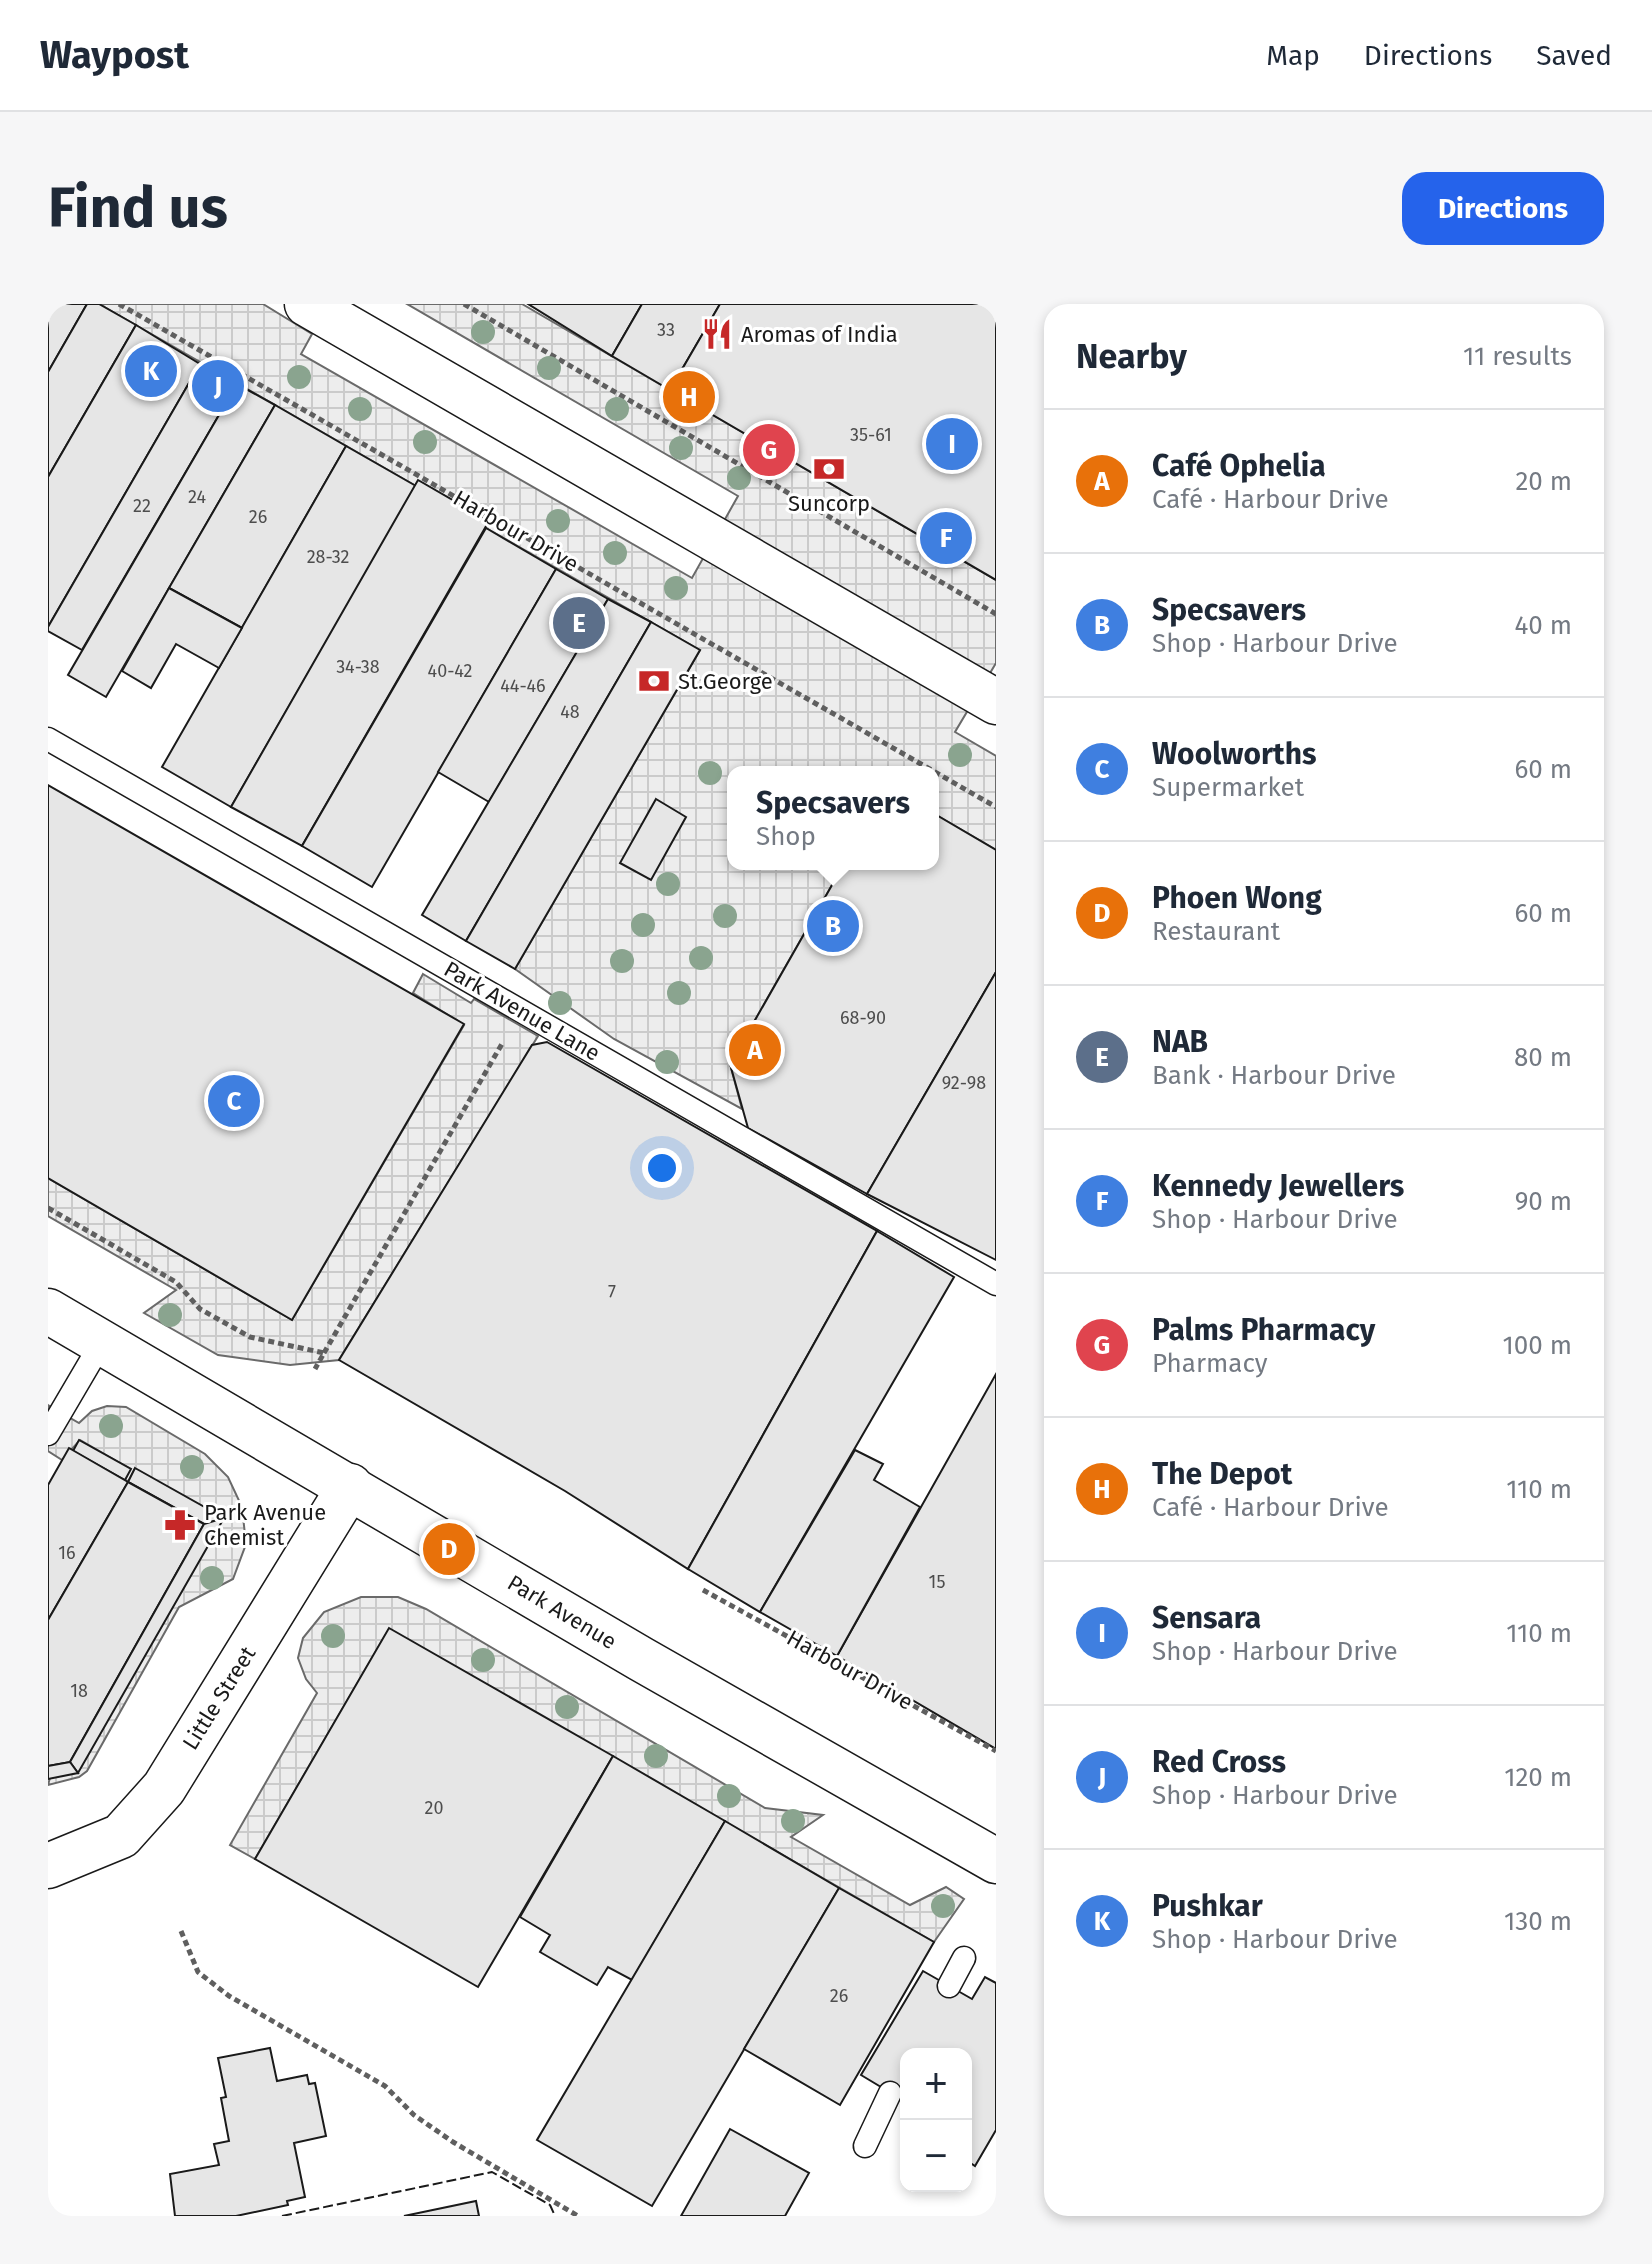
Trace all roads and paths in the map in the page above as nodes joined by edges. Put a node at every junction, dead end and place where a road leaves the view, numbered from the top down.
1 (119, 304) edge
2 (307, 304) edge
3 (464, 304) edge
4 (996, 614) edge
5 (996, 702) edge
6 (48, 739) edge
7 (925, 766) edge
8 (939, 774) edge
9 (996, 807) edge
10 (522, 1011) junction
11 (48, 1208) edge
12 (996, 1284) edge
13 (48, 1311) edge
14 (102, 1342) junction
15 (324, 1353) junction
16 (315, 1369) dead end
17 (48, 1434) edge
18 (350, 1486) junction
19 (703, 1590) dead end
20 (996, 1751) edge
21 (996, 1861) edge
22 (48, 1866) edge
23 (181, 1931) dead end
24 (964, 1958) dead end
25 (949, 1986) dead end
26 (890, 2093) dead end
27 (865, 2146) dead end
28 (578, 2216) edge

1 - 7 path, Harbour Drive
2 - 5 street
3 - 4 path
6 - 10 lane, Park Avenue Lane
8 - 9 path, Harbour Drive
10 - 12 lane, Park Avenue Lane
10 - 15 path
11 - 15 path
13 - 14 street, Park Avenue
14 - 17 lane
14 - 18 street, Park Avenue
15 - 16 path
18 - 21 street, Park Avenue
18 - 22 street, Little Street
19 - 20 path, Harbour Drive
23 - 28 path
24 - 25 lane
26 - 27 lane

